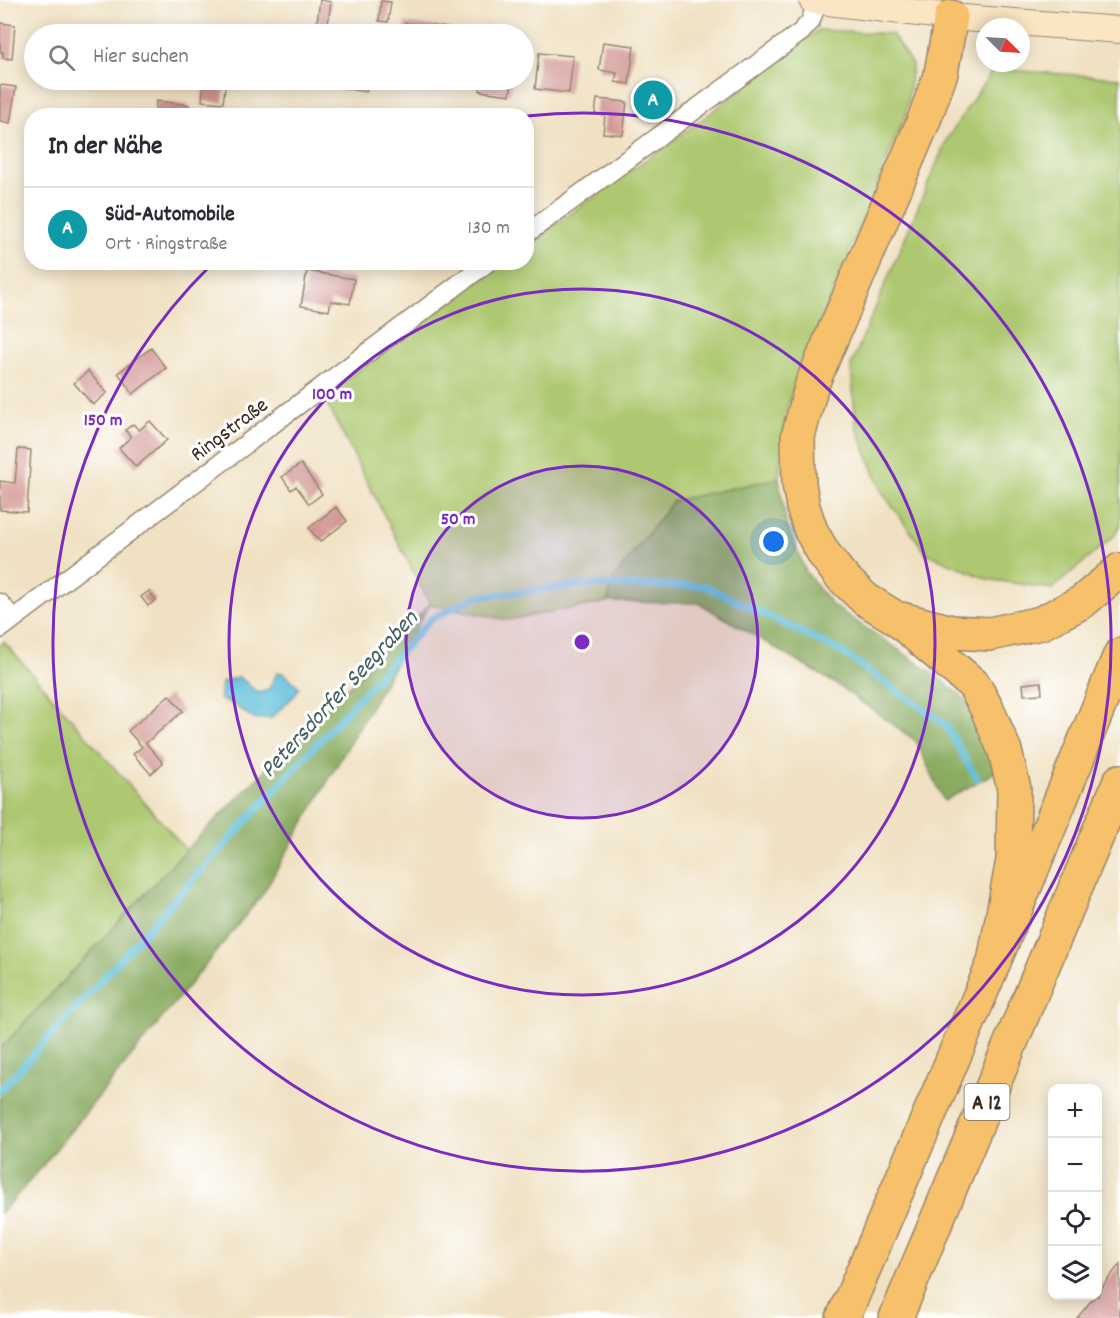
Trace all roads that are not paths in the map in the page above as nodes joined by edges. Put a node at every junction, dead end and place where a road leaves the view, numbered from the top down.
1 (812, 0) edge
2 (818, 1) edge
3 (951, 17) junction
4 (1120, 30) edge
5 (534, 228) edge
6 (477, 270) edge
7 (1120, 570) edge
8 (0, 603) edge
9 (896, 618) junction
10 (7, 624) edge
11 (1120, 655) edge
12 (1120, 781) edge
13 (1120, 837) edge
14 (1077, 886) junction
15 (994, 962) junction
16 (843, 1318) edge
17 (896, 1318) edge

1 - 2 main road
2 - 3 main road
2 - 5 street
3 - 4 main road
3 - 9 highway
6 - 10 street, Ringstraße
7 - 9 highway
8 - 10 street, Ringstraße
9 - 15 highway
11 - 15 highway, A 12
12 - 14 highway, A 12
13 - 14 highway
14 - 17 highway, A 12
15 - 16 highway, A 12

